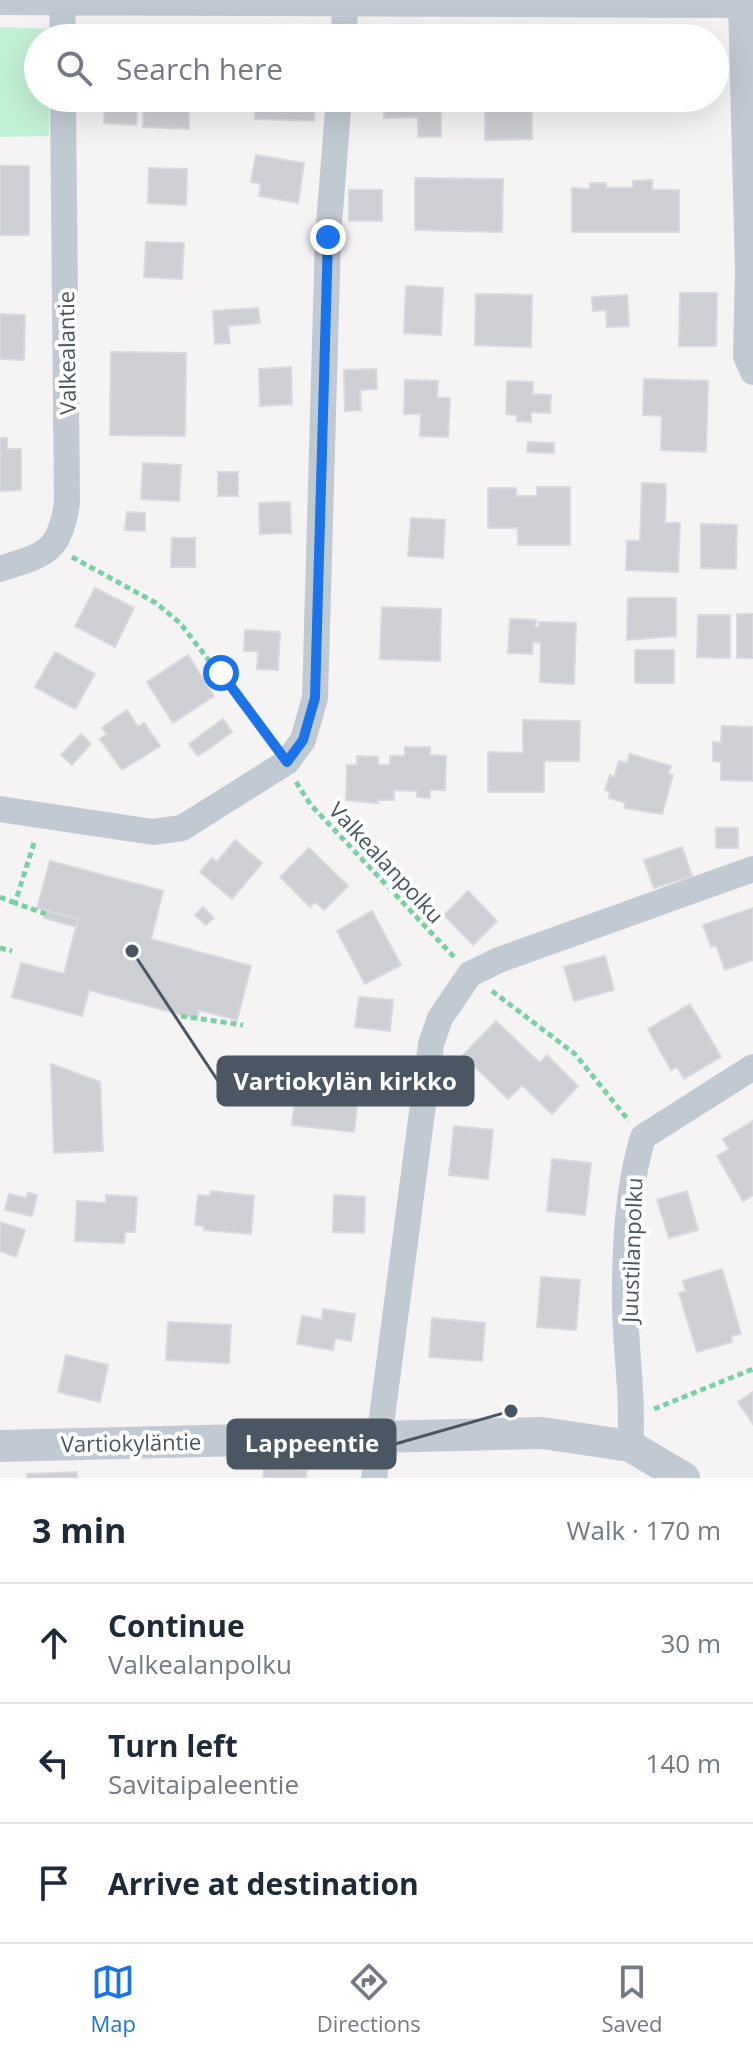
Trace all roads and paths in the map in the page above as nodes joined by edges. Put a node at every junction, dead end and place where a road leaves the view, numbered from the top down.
1 (344, 1) edge
2 (0, 2) edge
3 (63, 2) edge
4 (745, 3) edge
5 (62, 24) edge
6 (344, 24) edge
7 (63, 112) edge
8 (338, 112) edge
9 (750, 271) edge
10 (753, 372) edge
11 (55, 545) junction
12 (0, 569) edge
13 (291, 771) junction
14 (0, 809) edge
15 (34, 843) dead end
16 (753, 869) edge
17 (0, 897) edge
18 (15, 903) junction
19 (46, 914) dead end
20 (0, 948) edge
21 (12, 951) dead end
22 (465, 969) junction
23 (181, 1016) dead end
24 (243, 1025) dead end
25 (753, 1067) edge
26 (643, 1137) junction
27 (753, 1369) edge
28 (652, 1411) dead end
29 (378, 1436) junction
30 (0, 1446) edge
31 (630, 1446) junction
32 (374, 1478) edge
33 (684, 1478) edge

1 - 3 street
1 - 4 street
1 - 6 street
2 - 3 street
3 - 5 street
4 - 9 street
7 - 11 street, Valkealantie
8 - 13 street
9 - 10 street
11 - 12 street
11 - 13 path, Valkealanpolku
13 - 14 street
13 - 22 path, Valkealanpolku
15 - 18 path
16 - 22 street
17 - 18 path
18 - 19 path
20 - 21 path
22 - 26 path, Valkealanpolku
22 - 29 street
23 - 24 path
25 - 26 street
26 - 31 street, Juustilanpolku
27 - 28 path
29 - 30 street, Vartiokyläntie
29 - 31 street, Vartiokyläntie
29 - 32 street
31 - 33 street, Vartiokyläntie

